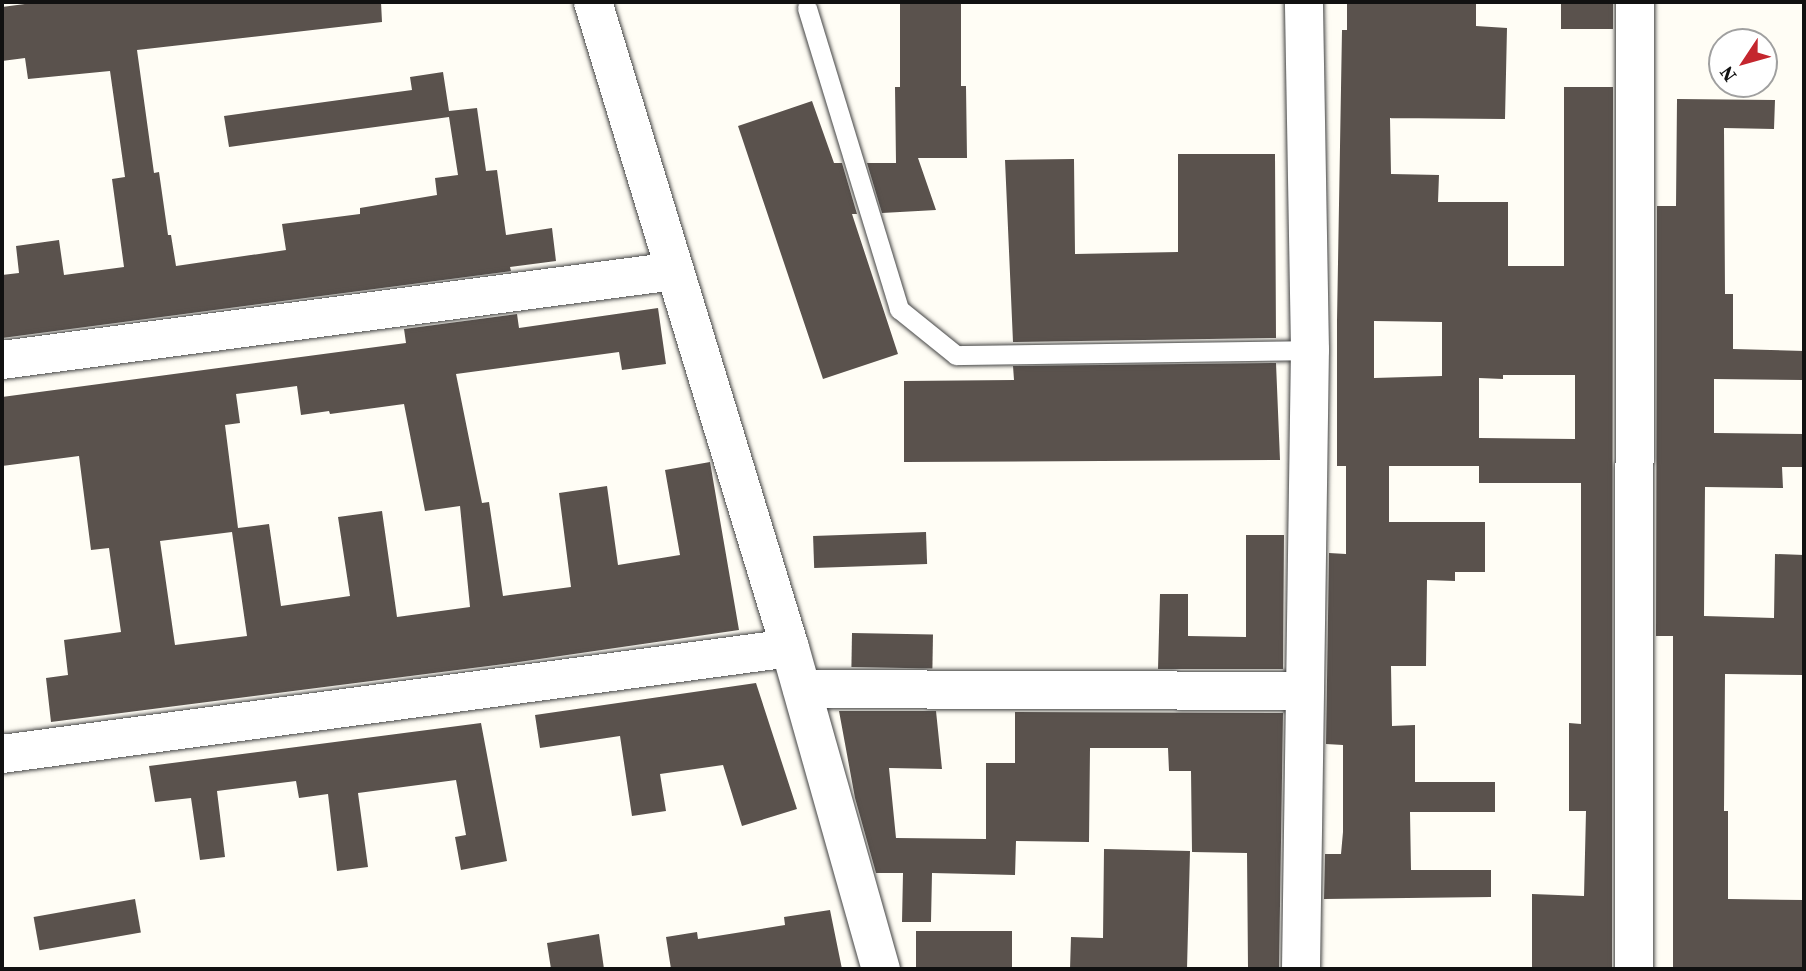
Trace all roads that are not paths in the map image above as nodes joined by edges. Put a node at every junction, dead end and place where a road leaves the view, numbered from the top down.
1 (593, 2) edge
2 (1304, 2) edge
3 (1635, 2) edge
4 (807, 8) dead end
5 (674, 271) junction
6 (1310, 350) junction
7 (2, 360) edge
8 (790, 648) junction
9 (802, 690) junction
10 (1304, 691) junction
11 (2, 754) edge
12 (881, 969) edge
13 (1301, 969) edge
14 (1634, 969) edge

1 - 5 street
2 - 6 street
3 - 14 street
4 - 6 lane
5 - 7 street
5 - 8 street
6 - 10 street
8 - 9 street
8 - 11 street
9 - 10 street
9 - 12 street
10 - 13 street

